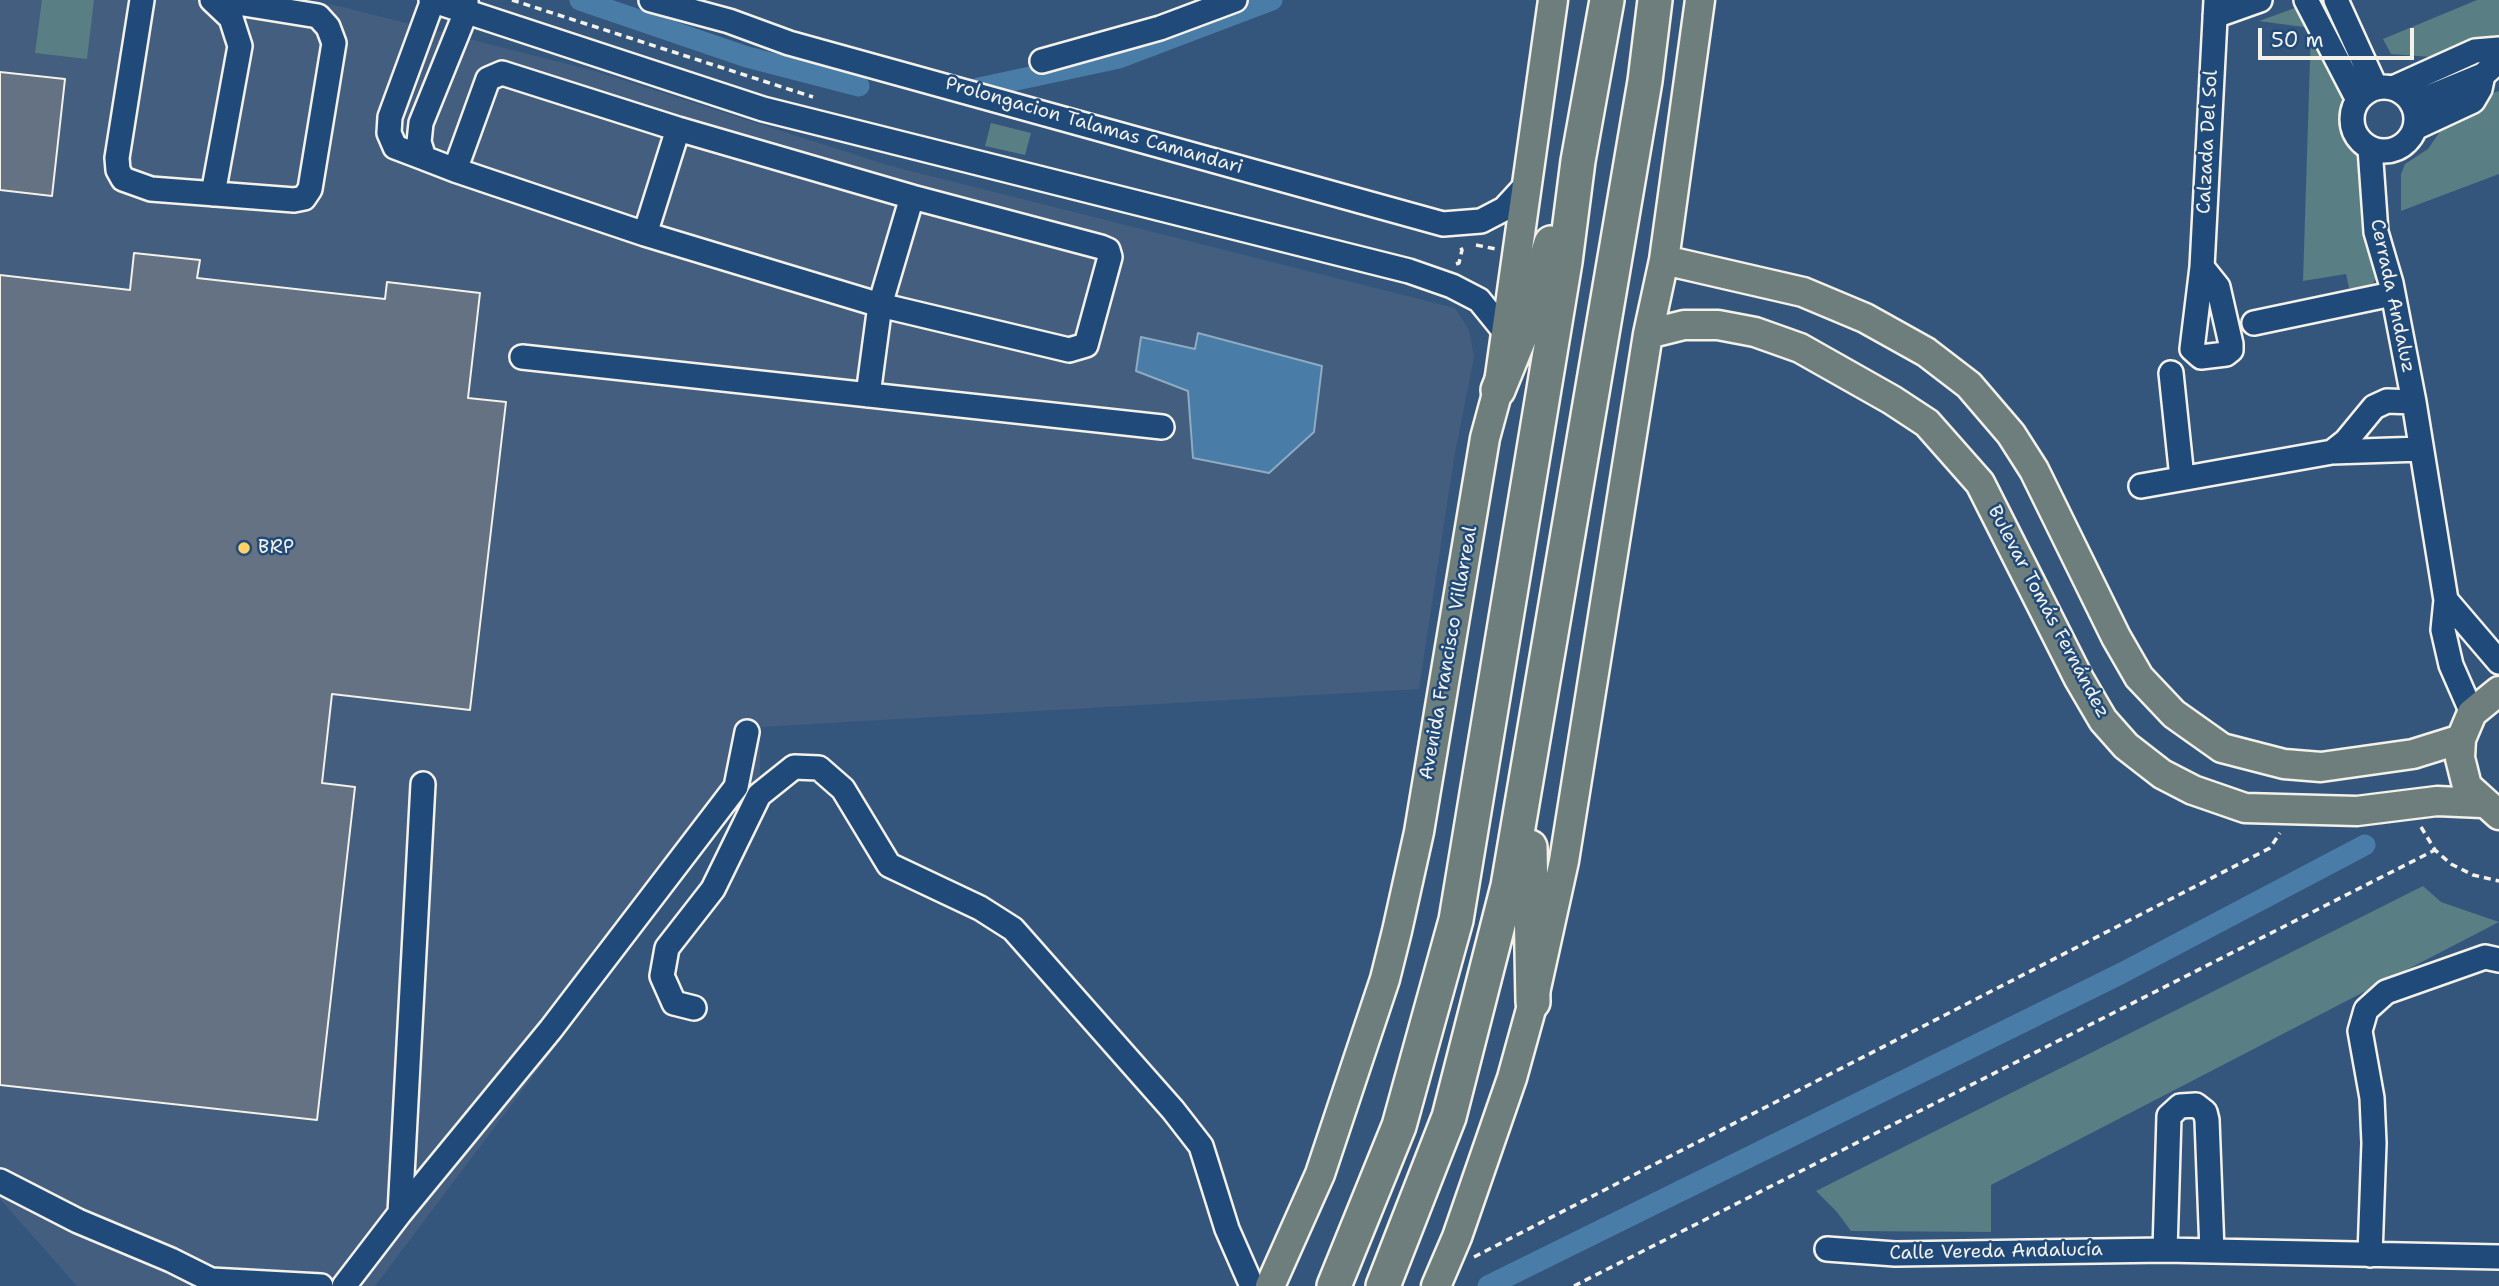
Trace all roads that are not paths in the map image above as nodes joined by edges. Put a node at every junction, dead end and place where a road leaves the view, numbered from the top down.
1 (142, 0) edge
2 (212, 0) edge
3 (219, 0) edge
4 (433, 0) edge
5 (651, 0) edge
6 (1235, 0) edge
7 (1553, 0) edge
8 (1607, 0) edge
9 (1654, 0) edge
10 (1700, 0) edge
11 (2260, 0) edge
12 (2306, 0) edge
13 (2336, 0) edge
14 (466, 6) edge
15 (2215, 8) edge
16 (2499, 49) edge
17 (1042, 61) dead end
18 (2491, 68) edge
19 (2375, 92) junction
20 (2412, 104) junction
21 (2414, 128) junction
22 (678, 129) junction
23 (2371, 148) junction
24 (424, 158) junction
25 (1578, 161) junction
26 (456, 170) junction
27 (1527, 184) junction
28 (213, 194) junction
29 (912, 197) junction
30 (645, 234) junction
31 (1664, 260) junction
32 (2202, 267) dead end
33 (2392, 294) junction
34 (880, 305) junction
35 (2254, 323) dead end
36 (1505, 332) junction
37 (1648, 334) junction
38 (522, 357) dead end
39 (2171, 373) dead end
40 (1498, 390) junction
41 (868, 395) junction
42 (2414, 402) junction
43 (1162, 427) dead end
44 (2421, 449) junction
45 (2332, 452) junction
46 (2182, 478) junction
47 (2141, 486) dead end
48 (2446, 600) junction
49 (2499, 662) edge
50 (2499, 691) edge
51 (2472, 713) junction
52 (747, 732) dead end
53 (1531, 739) junction
54 (2461, 739) junction
55 (423, 784) dead end
56 (736, 787) junction
57 (759, 795) junction
58 (2491, 809) edge
59 (2499, 960) edge
60 (1533, 1002) junction
61 (694, 1007) dead end
62 (0, 1181) edge
63 (400, 1213) junction
64 (1827, 1249) dead end
65 (2165, 1250) junction
66 (2212, 1251) junction
67 (2370, 1255) junction
68 (2499, 1257) edge
69 (1439, 1278) edge
70 (211, 1283) edge
71 (321, 1286) edge
72 (344, 1286) edge
73 (1252, 1286) edge
74 (1270, 1286) edge
75 (1334, 1286) edge
76 (1383, 1286) edge

1 - 28 street
2 - 28 street
3 - 28 street
4 - 14 street
4 - 24 street
5 - 27 street, Prolongacion Talamas Camandari
6 - 17 street
7 - 27 main road, Avenida Francisco Villarreal
8 - 25 highway
9 - 53 highway
10 - 31 main road
11 - 15 street, Calzada Del Sol
12 - 19 street
13 - 19 street
14 - 24 street
14 - 36 street
15 - 32 street, Calzada Del Sol
16 - 19 street
18 - 20 street
18 - 21 street
19 - 20 street
19 - 23 street
20 - 21 street
21 - 23 street
22 - 26 street
22 - 29 street
22 - 30 street
23 - 33 street, Cerrada Andaluz
24 - 26 street
25 - 40 highway
25 - 75 highway
26 - 30 street
27 - 36 main road, Avenida Francisco Villarreal
29 - 34 street
29 - 34 street
30 - 34 street
31 - 37 main road
31 - 54 main road
33 - 35 street
33 - 42 street, Cerrada Andaluz
34 - 41 street
36 - 40 main road, Avenida Francisco Villarreal
37 - 58 main road, Bulevar Tomás Fernández
37 - 60 main road
38 - 41 street
39 - 46 street
40 - 74 main road, Avenida Francisco Villarreal
41 - 43 street
42 - 44 street, Cerrada Andaluz
42 - 45 street, Cerrada Andaluz
44 - 45 street
44 - 48 street, Cerrada Andaluz
45 - 46 street
46 - 47 street
48 - 49 street
48 - 51 street, Cerrada Andaluz
50 - 51 main road
51 - 54 main road
52 - 56 street
53 - 60 highway
53 - 76 highway
54 - 58 main road
55 - 63 street
56 - 57 street
56 - 63 street
57 - 61 street
57 - 73 street
59 - 67 street
60 - 69 main road
62 - 70 street
63 - 72 street
64 - 65 street, Calle Vereda Andalucía
65 - 66 street, Calle Vereda Andalucía
65 - 66 street
66 - 67 street, Calle Vereda Andalucía
67 - 68 street, Calle Vereda Andalucía
70 - 71 street

